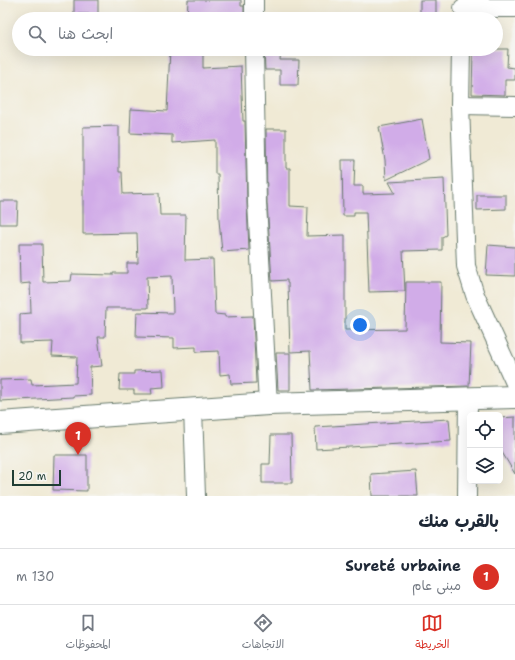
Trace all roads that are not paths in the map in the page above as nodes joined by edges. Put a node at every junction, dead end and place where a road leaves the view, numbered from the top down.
1 (254, 0) edge
2 (515, 8) edge
3 (462, 9) edge
4 (254, 12) edge
5 (254, 56) edge
6 (461, 56) edge
7 (460, 105) junction
8 (515, 106) edge
9 (515, 383) edge
10 (468, 398) junction
11 (515, 398) edge
12 (268, 404) junction
13 (193, 409) junction
14 (0, 423) edge
15 (196, 496) edge
16 (467, 496) edge

1 - 4 street
2 - 3 street
5 - 12 street
6 - 7 street
7 - 8 street
7 - 9 street
10 - 11 street
10 - 12 street
10 - 16 street
12 - 13 street
13 - 14 street
13 - 15 street

